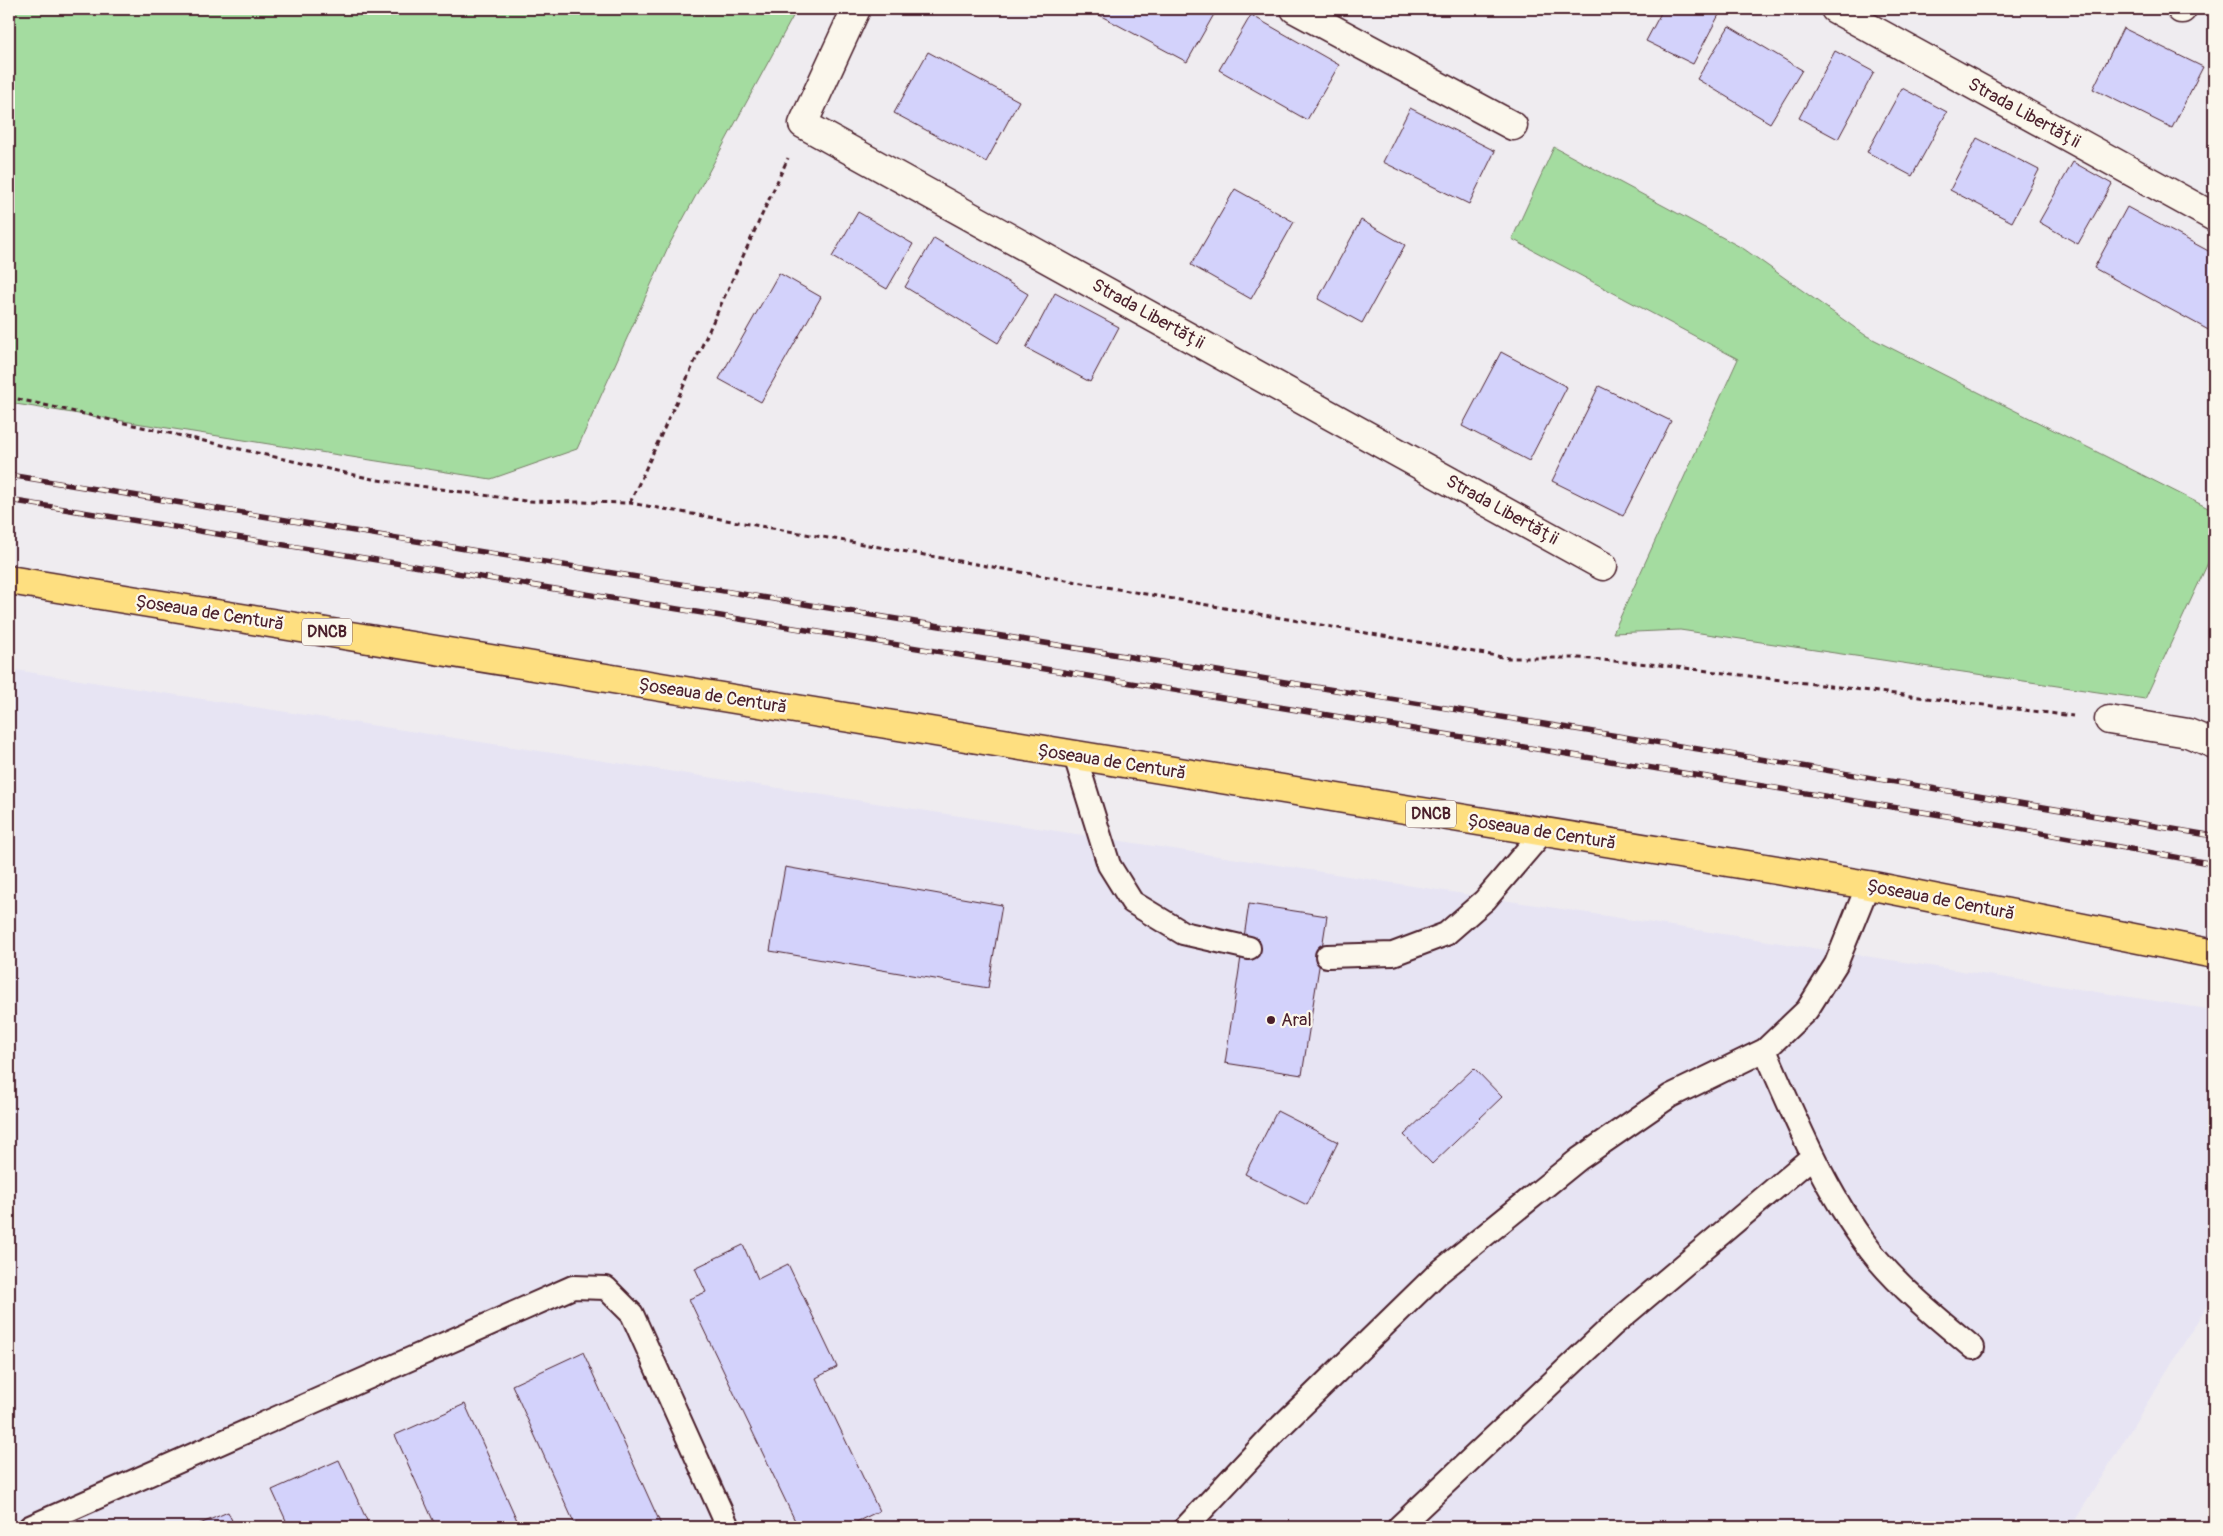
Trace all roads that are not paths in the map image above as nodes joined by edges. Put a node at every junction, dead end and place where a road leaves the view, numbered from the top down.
1 (856, 9) edge
2 (1295, 9) edge
3 (1835, 9) edge
4 (1513, 126) dead end
5 (2214, 216) edge
6 (1603, 566) dead end
7 (9, 580) edge
8 (2109, 720) road end
9 (2214, 744) edge
10 (1075, 756) junction
11 (1543, 832) junction
12 (1868, 885) junction
13 (1249, 948) dead end
14 (2214, 954) edge
15 (1327, 956) dead end
16 (1765, 1050) junction
17 (1812, 1157) junction
18 (1973, 1348) dead end
19 (30, 1527) edge
20 (728, 1527) edge
21 (1186, 1527) edge
22 (1399, 1527) edge

1 - 6 street, Strada Libertății
2 - 4 street
3 - 5 street, Strada Libertății
7 - 10 main road, Șoseaua de Centură / DNCB
8 - 9 street
10 - 11 main road, Șoseaua de Centură / DNCB
10 - 13 lane
11 - 12 main road, Șoseaua de Centură / DNCB
11 - 15 lane
12 - 14 main road, Șoseaua de Centură / DNCB
12 - 16 lane
16 - 17 lane
16 - 21 lane
17 - 18 lane
17 - 22 lane
19 - 20 lane

